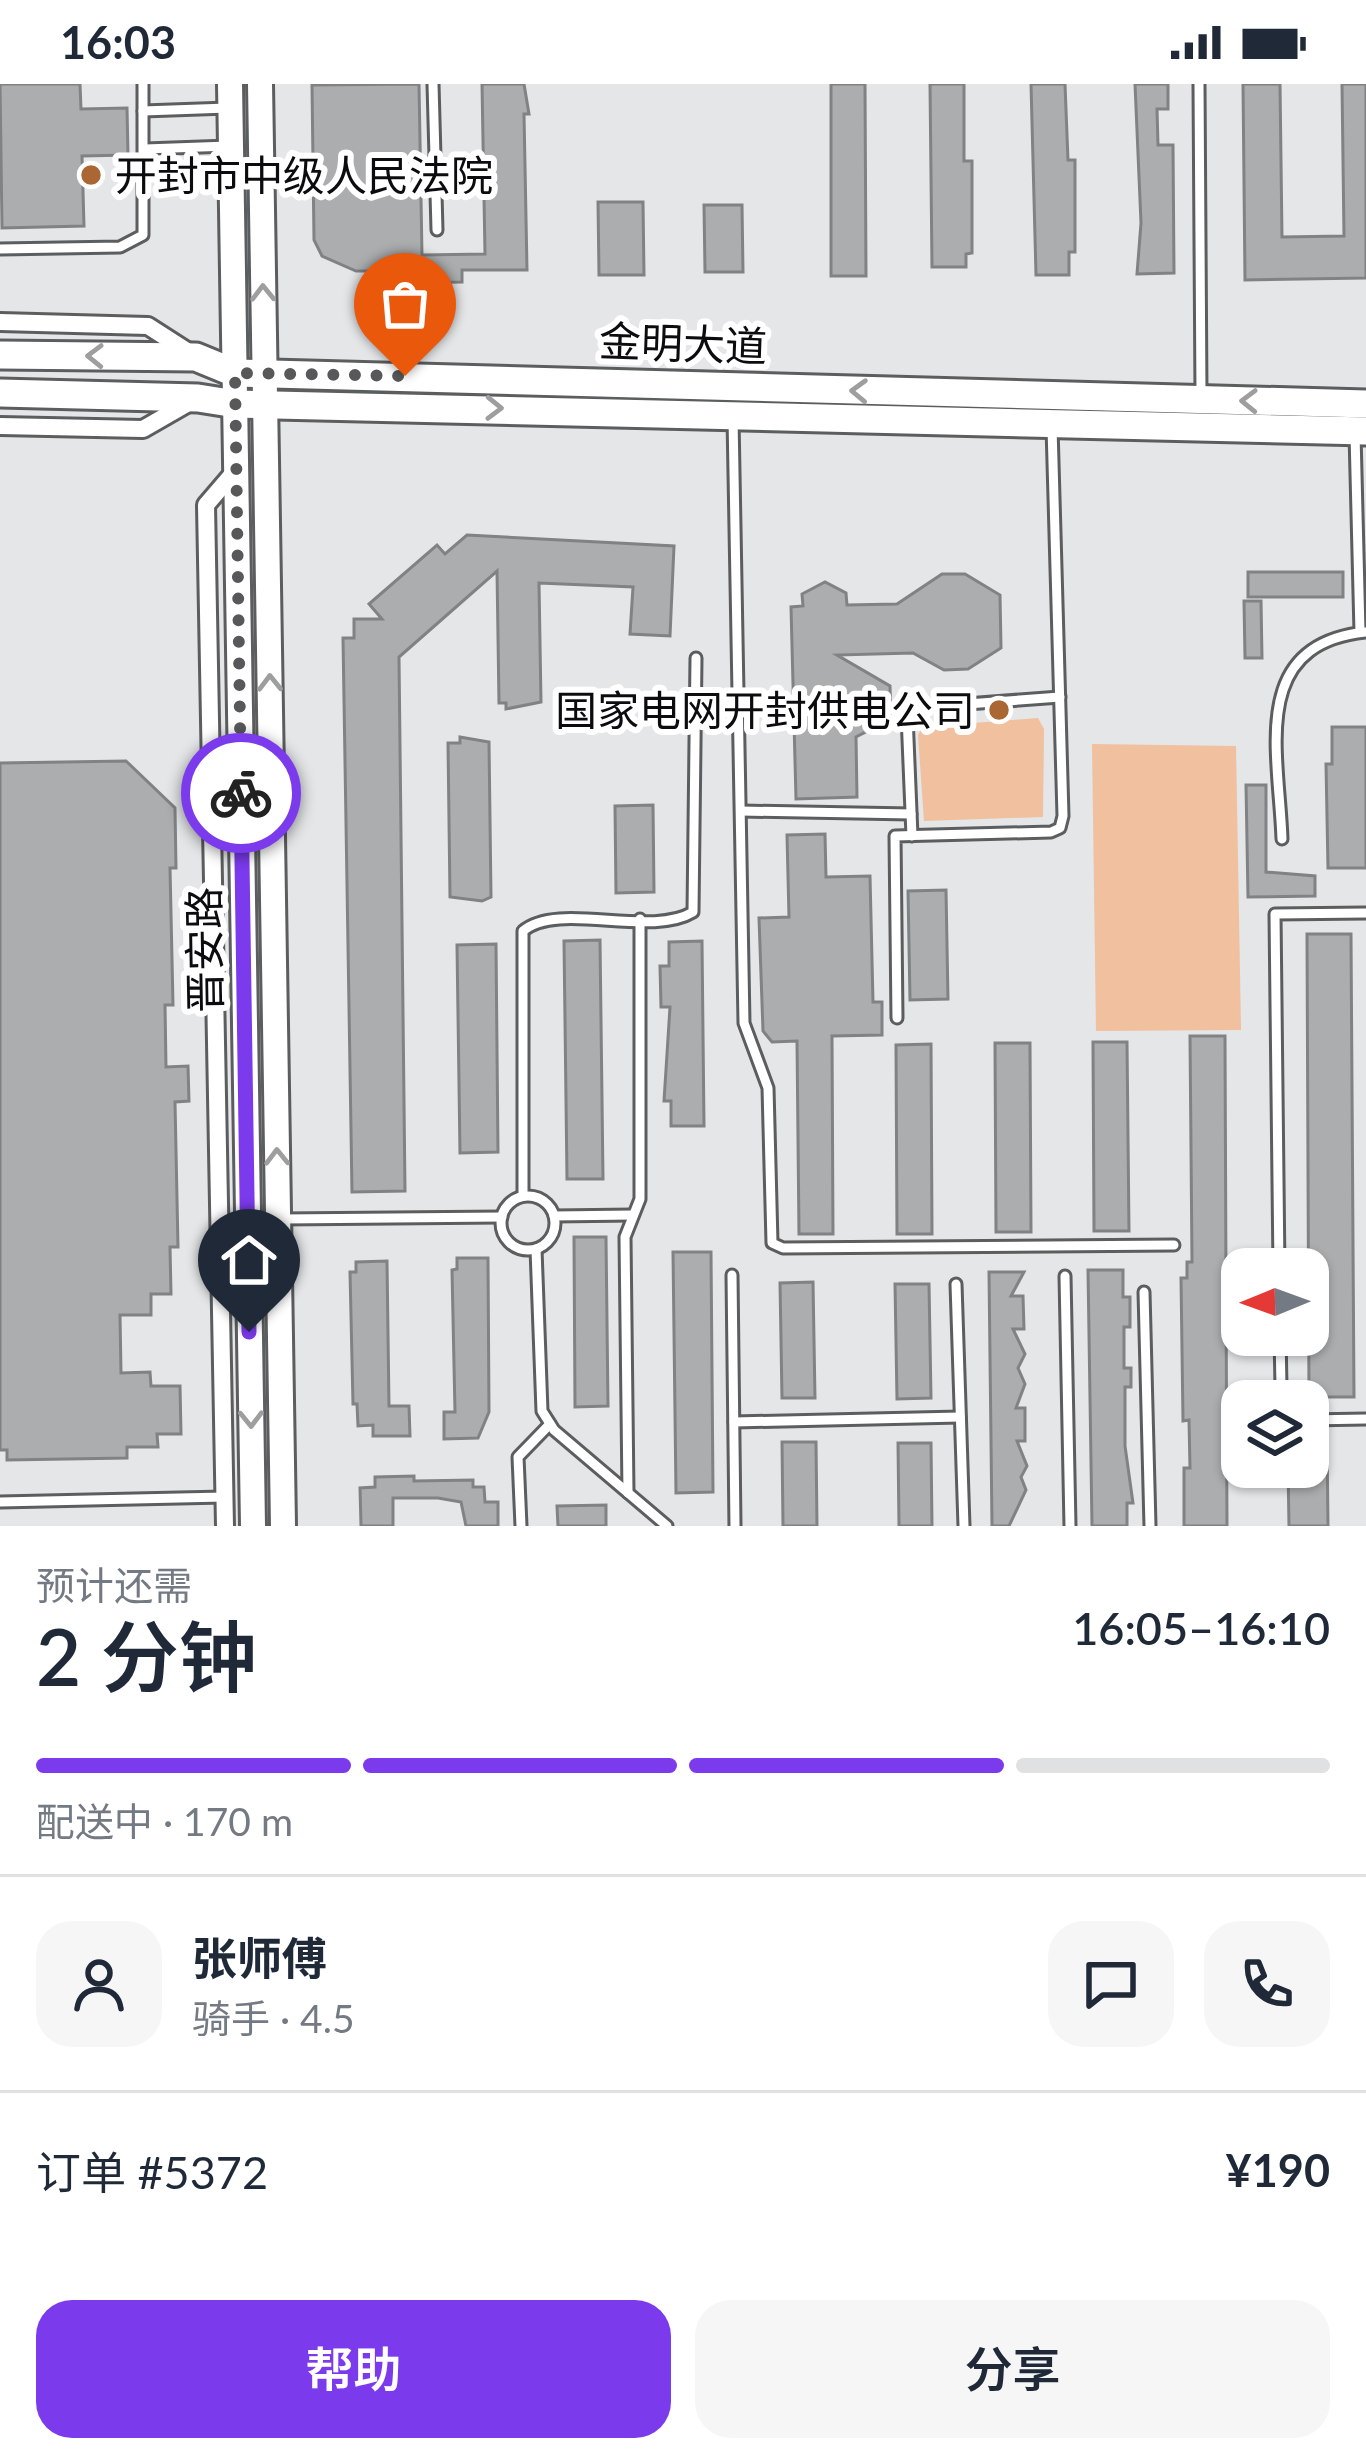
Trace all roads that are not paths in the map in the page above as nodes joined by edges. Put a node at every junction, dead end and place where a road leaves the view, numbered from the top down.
1 (143, 84) edge
2 (260, 84) edge
3 (433, 84) edge
4 (1199, 84) edge
5 (230, 96) edge
6 (143, 111) junction
7 (231, 146) junction
8 (145, 149) junction
9 (437, 230) dead end
10 (0, 249) edge
11 (0, 322) edge
12 (0, 355) edge
13 (196, 357) junction
14 (264, 372) junction
15 (235, 373) junction
16 (0, 393) edge
17 (198, 398) junction
18 (1201, 400) junction
19 (236, 404) junction
20 (266, 404) junction
21 (1366, 404) edge
22 (733, 412) junction
23 (1051, 422) junction
24 (0, 426) edge
25 (1360, 430) edge
26 (236, 469) junction
27 (1363, 632) edge
28 (696, 658) dead end
29 (1060, 697) junction
30 (741, 811) junction
31 (911, 814) junction
32 (912, 836) junction
33 (1282, 839) dead end
34 (1366, 913) edge
35 (640, 920) junction
36 (897, 1018) dead end
37 (523, 1196) junction
38 (633, 1215) junction
39 (554, 1216) junction
40 (502, 1217) junction
41 (278, 1219) junction
42 (1174, 1245) dead end
43 (1280, 1248) edge
44 (536, 1249) junction
45 (732, 1275) dead end
46 (1064, 1276) dead end
47 (956, 1284) dead end
48 (1144, 1292) dead end
49 (960, 1417) junction
50 (1329, 1420) edge
51 (1366, 1420) edge
52 (734, 1422) junction
53 (550, 1424) junction
54 (628, 1493) junction
55 (224, 1497) junction
56 (0, 1502) edge
57 (225, 1526) edge
58 (253, 1526) edge
59 (283, 1526) edge
60 (521, 1526) edge
61 (667, 1526) edge
62 (735, 1526) edge
63 (964, 1526) edge
64 (1070, 1526) edge
65 (1150, 1526) edge

1 - 6 lane
14 -> 2 main road, 晋安路
3 - 9 lane
4 - 18 lane
5 - 6 lane
5 - 7 main road, 晋安路
6 - 8 lane
7 - 8 lane
7 - 15 main road, 晋安路
8 - 10 lane
11 - 13 street
13 -> 12 main road, 金明大道
13 - 15 main road, 金明大道
14 - 15 main road, 金明大道
18 -> 14 main road, 金明大道
14 - 20 main road, 晋安路
15 - 19 main road, 晋安路
16 - 17 main road, 金明大道
17 - 19 main road, 金明大道
17 - 24 street
21 -> 18 main road, 金明大道
19 - 20 main road, 金明大道
19 - 26 main road, 晋安路
20 -> 22 main road, 金明大道
41 -> 20 main road, 晋安路
22 - 23 main road, 金明大道
22 - 30 lane
23 - 25 main road, 金明大道
23 - 29 lane
25 - 27 lane
26 - 55 street
26 -> 58 main road, 晋安路
27 - 33 lane
28 - 35 lane
29 - 31 lane
29 - 32 lane
30 - 31 lane
30 - 42 lane
31 - 32 lane
32 - 36 lane
34 - 43 lane
35 - 37 lane
35 - 38 lane
37 - 39 lane
37 - 40 lane
38 - 39 lane
38 - 54 lane
39 - 44 lane
40 - 41 lane
40 - 44 lane
41 - 59 main road, 晋安路
44 - 53 lane
45 - 52 lane
46 - 64 lane
47 - 49 lane
48 - 65 lane
49 - 52 lane
49 - 63 lane
50 - 51 lane
52 - 62 lane
53 - 54 lane
53 - 60 lane
54 - 61 lane
55 - 56 lane
55 - 57 street

